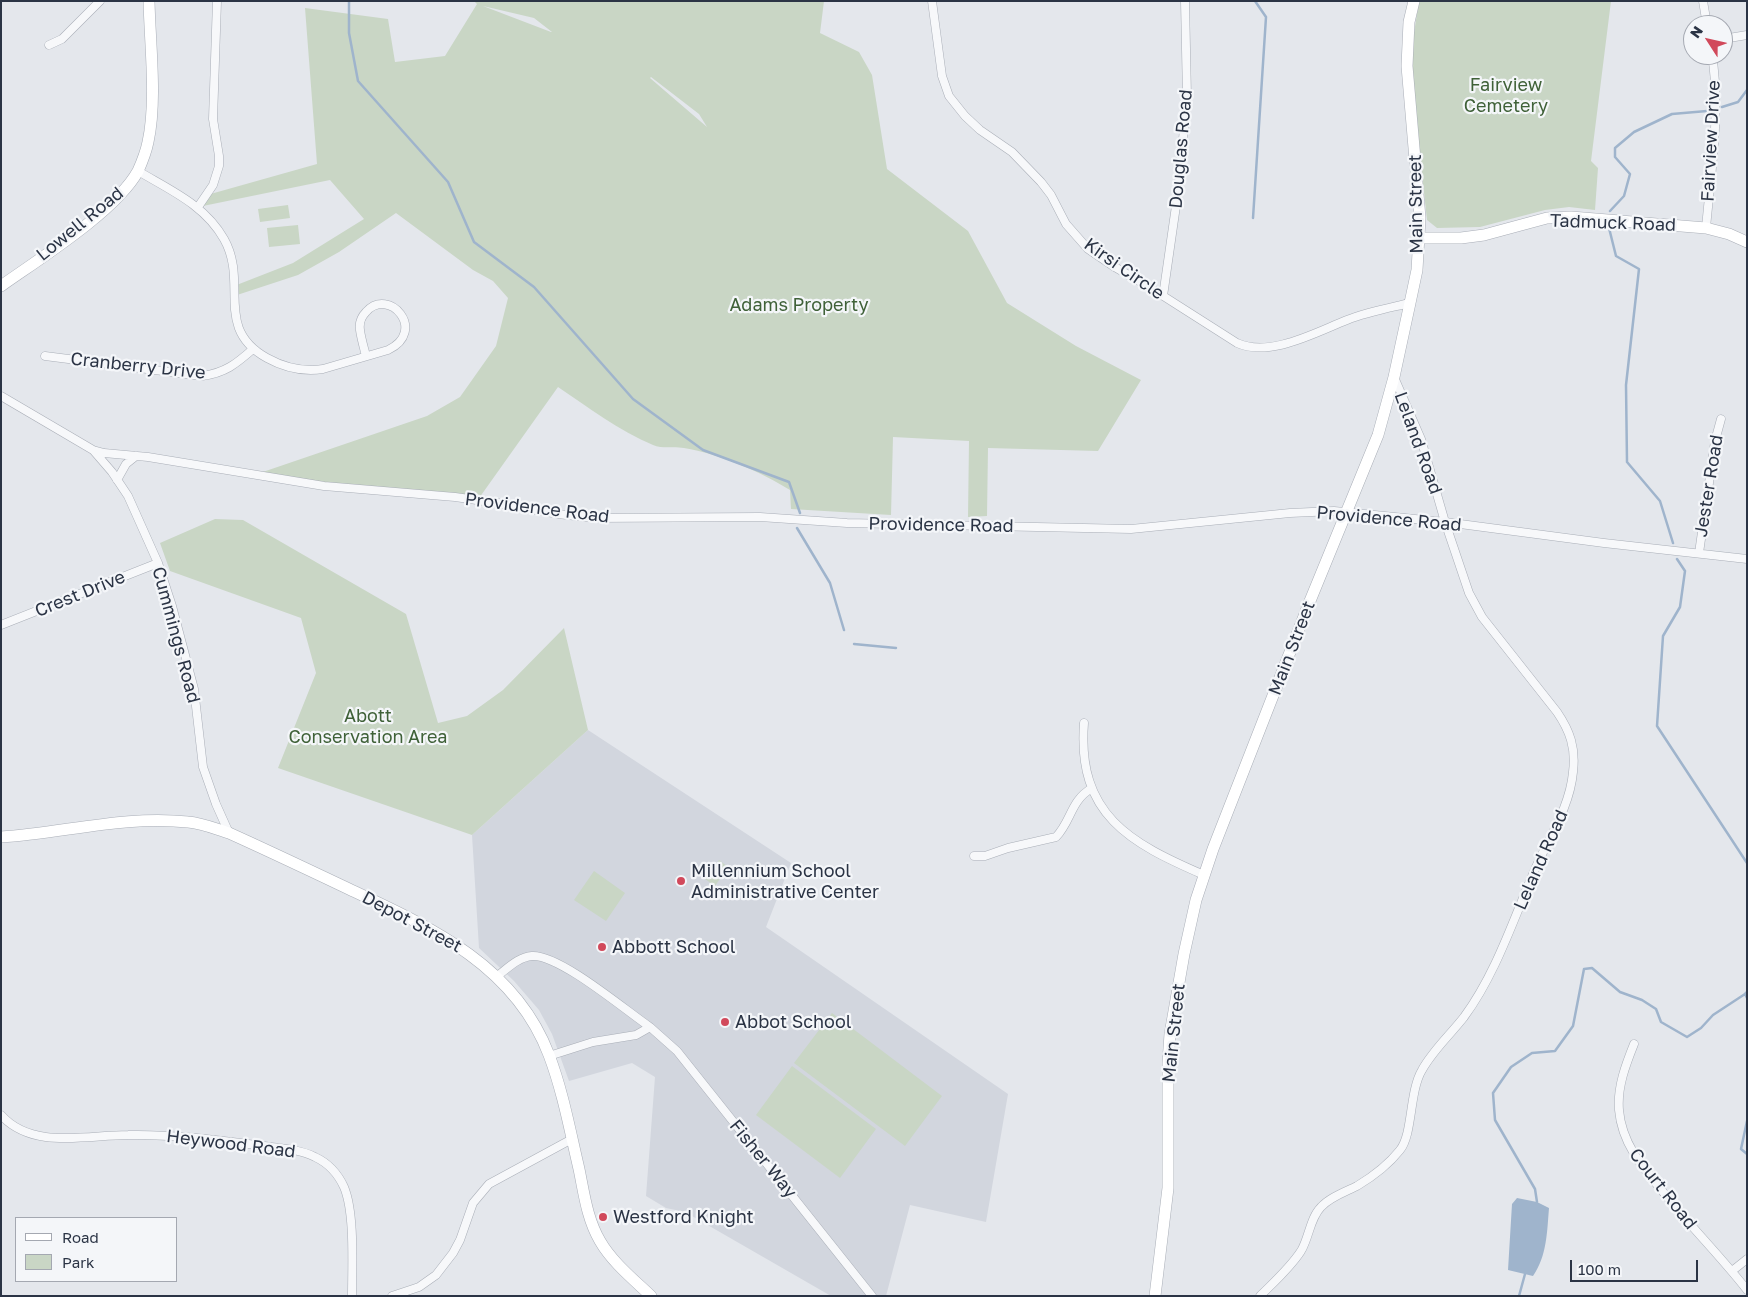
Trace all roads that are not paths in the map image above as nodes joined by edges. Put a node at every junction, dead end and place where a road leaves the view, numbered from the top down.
1 (100, 1) edge
2 (148, 1) edge
3 (217, 1) edge
4 (932, 1) edge
5 (1185, 1) edge
6 (1414, 1) edge
7 (1703, 1) edge
8 (1705, 15) edge
9 (1747, 35) edge
10 (1733, 37) edge
11 (49, 45) dead end
12 (1714, 65) edge
13 (138, 170) junction
14 (198, 207) junction
15 (1706, 228) junction
16 (1420, 238) junction
17 (1747, 242) edge
18 (1, 286) edge
19 (1163, 296) junction
20 (1410, 303) junction
21 (253, 349) junction
22 (45, 356) dead end
23 (366, 356) junction
24 (1394, 377) junction
25 (1, 396) edge
26 (1722, 419) dead end
27 (93, 450) junction
28 (136, 456) junction
29 (117, 480) junction
30 (1345, 512) junction
31 (1445, 522) junction
32 (1698, 553) junction
33 (1747, 559) edge
34 (158, 563) junction
35 (1, 625) edge
36 (1084, 722) dead end
37 (1092, 788) junction
38 (229, 833) junction
39 (1, 837) edge
40 (974, 856) dead end
41 (1204, 875) junction
42 (496, 977) junction
43 (650, 1027) junction
44 (1634, 1044) dead end
45 (549, 1056) junction
46 (1, 1115) edge
47 (572, 1139) junction
48 (1747, 1259) edge
49 (1732, 1271) junction
50 (1747, 1290) edge
51 (352, 1296) edge
52 (392, 1296) edge
53 (651, 1296) edge
54 (872, 1296) edge
55 (1155, 1296) edge
56 (1260, 1296) edge

1 - 11 street
2 - 13 main road, Lowell Road
3 - 14 street
4 - 19 street, Kirsi Circle
5 - 19 street, Douglas Road
6 - 16 main road, Main Street
7 - 8 street
9 - 10 street
12 - 15 street, Fairview Drive
13 - 14 street
13 - 18 main road, Lowell Road
14 - 21 street
15 - 16 main road, Tadmuck Road
15 - 17 main road, Tadmuck Road
16 - 20 main road, Main Street
19 - 20 street, Kirsi Circle
20 - 24 main road, Main Street
21 - 22 street, Cranberry Drive
21 - 23 street
23 - 23 street
24 - 30 main road, Main Street
24 - 31 street, Leland Road
25 - 27 street, Providence Road
26 - 32 street, Jester Road
27 - 28 street, Providence Road
27 - 29 street, Cummings Road
28 - 29 street
28 - 30 street, Providence Road
29 - 34 street, Cummings Road
30 - 31 street, Providence Road
30 - 41 main road, Main Street
31 - 32 street, Providence Road
31 - 56 street, Leland Road
32 - 33 street, Providence Road
34 - 35 street, Crest Drive
34 - 38 street, Cummings Road
36 - 37 street
37 - 40 street
37 - 41 street
38 - 39 main road, Depot Street
38 - 42 main road, Depot Street
41 - 55 main road, Main Street
42 - 43 street, Fisher Way
42 - 45 main road, Depot Street
43 - 45 street
43 - 54 street, Fisher Way
44 - 49 street, Court Road
45 - 47 main road, Depot Street
46 - 51 street, Heywood Road
47 - 52 street
47 - 53 main road, Depot Street
48 - 49 street
49 - 50 street, Court Road

